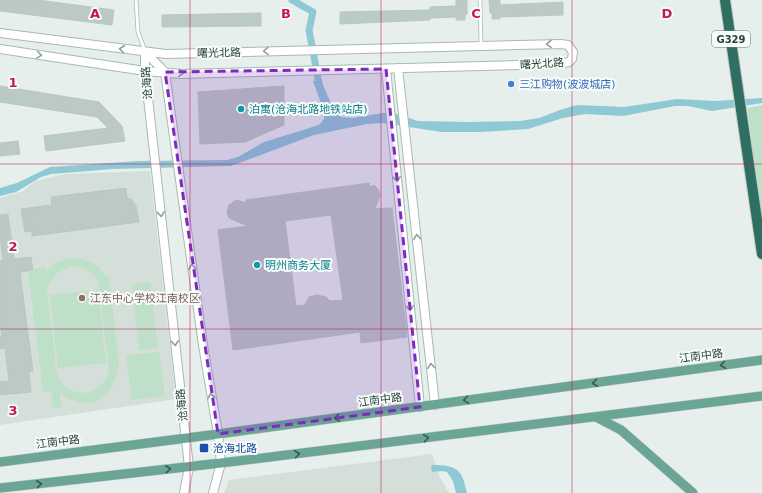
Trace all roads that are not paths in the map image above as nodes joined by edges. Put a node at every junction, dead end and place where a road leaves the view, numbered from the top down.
1 (136, 0) edge
2 (480, 0) edge
3 (725, 0) edge
4 (0, 33) edge
5 (481, 46) junction
6 (0, 49) edge
7 (145, 52) junction
8 (398, 68) junction
9 (386, 69) junction
10 (145, 71) junction
11 (165, 72) junction
12 (762, 254) edge
13 (762, 360) edge
14 (762, 396) edge
15 (435, 405) junction
16 (420, 407) junction
17 (596, 417) junction
18 (218, 434) junction
19 (185, 438) junction
20 (0, 462) edge
21 (221, 463) junction
22 (190, 467) junction
23 (0, 488) edge
24 (184, 493) edge
25 (213, 493) edge
26 (693, 493) edge

1 - 7 lane
2 - 5 lane
3 - 12 highway, G329
7 -> 4 street, 曙光北路
5 -> 7 street, 曙光北路
8 -> 5 street, 曙光北路
6 -> 10 street, 曙光北路
7 - 10 street, 沧海路
7 - 11 street, 沧海路
8 - 9 street, 曙光北路
15 -> 8 street
11 -> 9 street, 曙光北路
9 -> 16 street
10 - 11 street, 曙光北路
10 -> 19 street, 沧海路
18 -> 11 street, 沧海路
13 -> 15 main road, 江南中路
14 - 17 main road
15 - 16 main road, 江南中路
16 -> 18 main road, 江南中路
21 -> 17 main road
17 - 26 main road
18 - 19 main road, 江南中路
18 - 21 street, 沧海路
19 - 20 main road, 江南中路
19 - 22 street, 沧海路
21 - 22 main road
21 - 25 street, 沧海路
23 -> 22 main road
22 - 24 street, 沧海路

